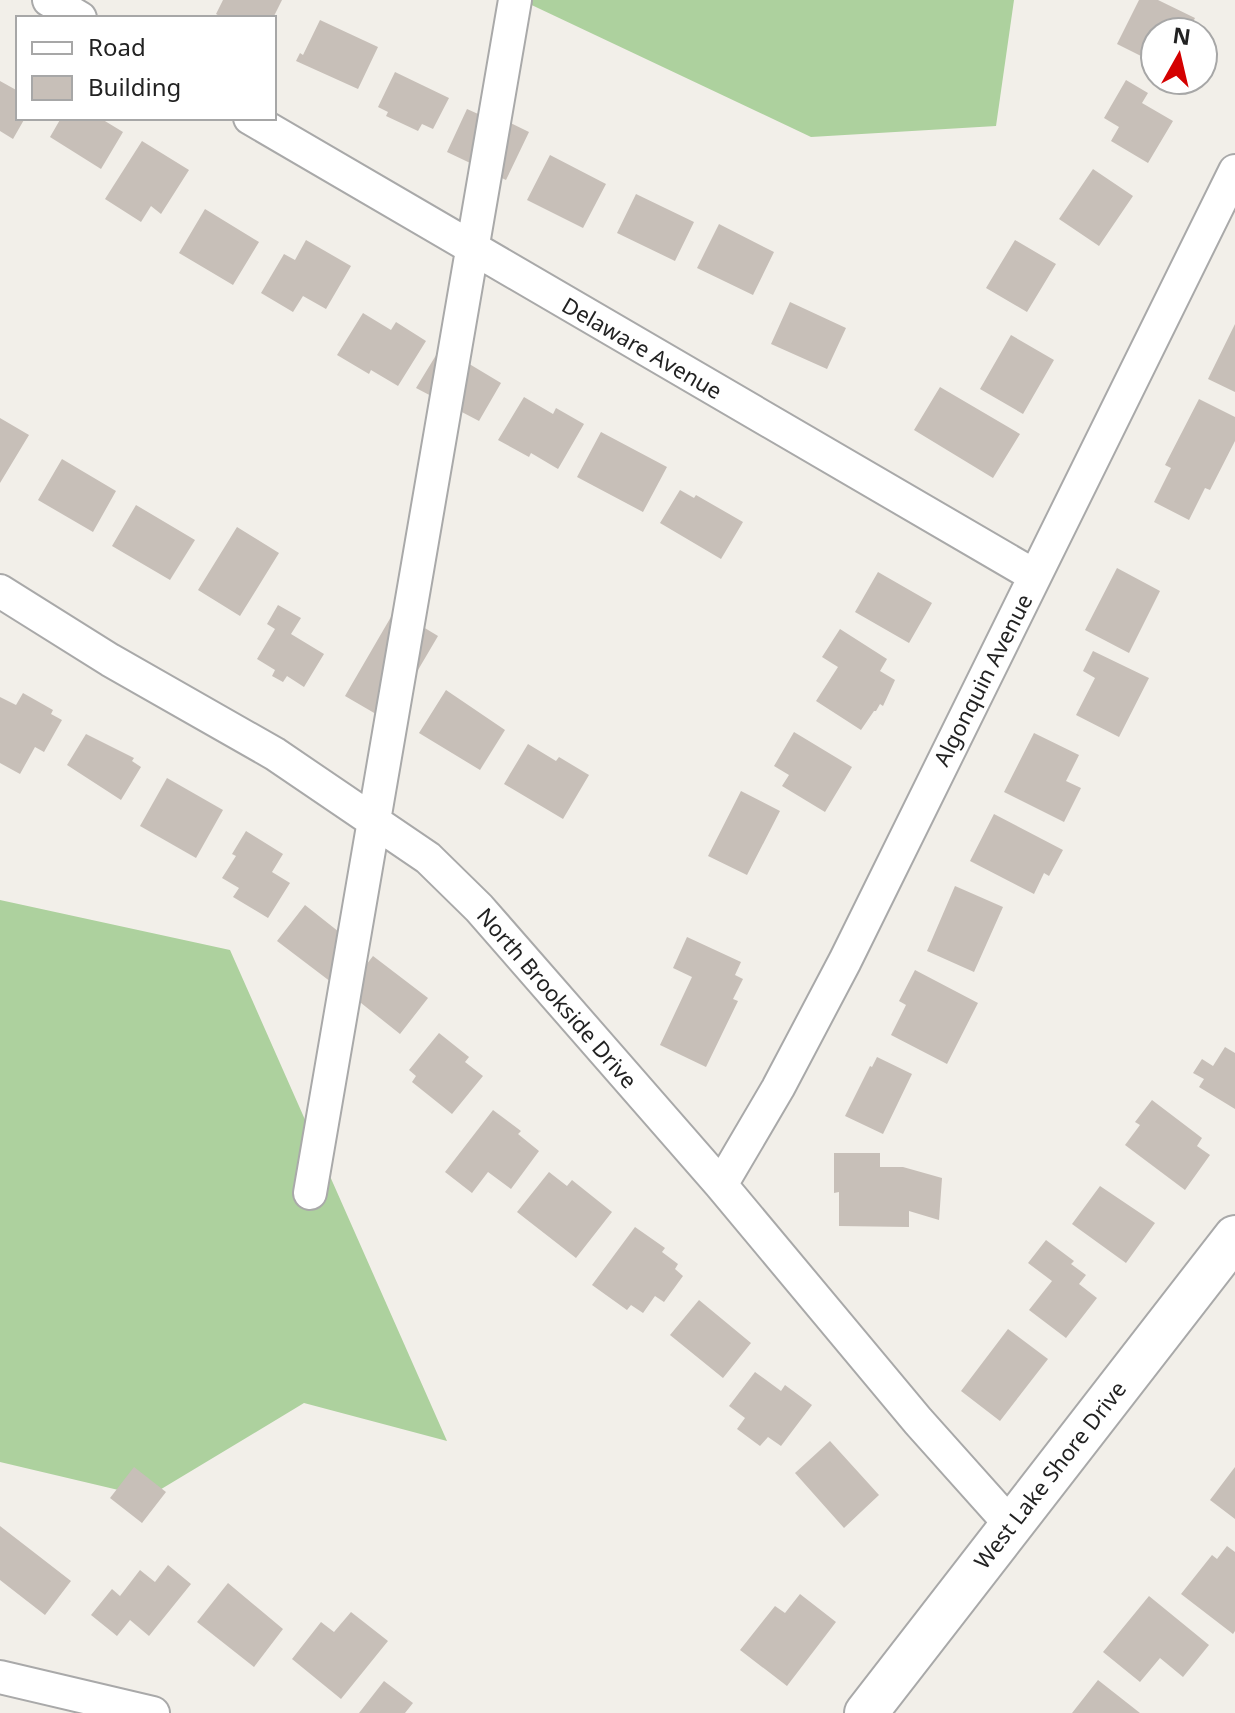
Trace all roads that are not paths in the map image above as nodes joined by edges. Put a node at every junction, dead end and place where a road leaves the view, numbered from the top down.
1 (49, 0) edge
2 (515, 0) edge
3 (77, 16) edge
4 (253, 120) edge
5 (1235, 171) edge
6 (471, 248) junction
7 (1035, 576) junction
8 (0, 591) edge
9 (372, 820) junction
10 (721, 1185) junction
11 (310, 1193) dead end
12 (1235, 1237) edge
13 (1011, 1525) junction
14 (0, 1677) edge
15 (153, 1713) edge
16 (866, 1713) edge

1 - 3 street
2 - 6 street
4 - 6 street, Delaware Avenue
5 - 7 street, Algonquin Avenue
6 - 7 street, Delaware Avenue
6 - 9 street
7 - 10 street, Algonquin Avenue
8 - 9 street, North Brookside Drive
9 - 10 street, North Brookside Drive
9 - 11 street
10 - 13 street, North Brookside Drive
12 - 13 street, West Lake Shore Drive
13 - 16 street, West Lake Shore Drive
14 - 15 street

